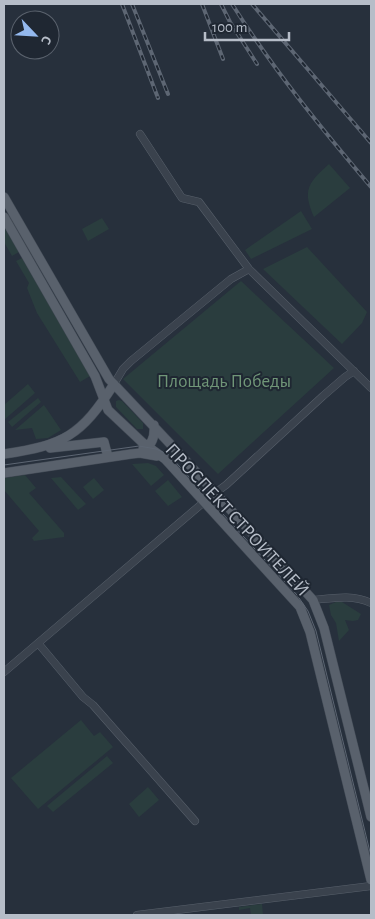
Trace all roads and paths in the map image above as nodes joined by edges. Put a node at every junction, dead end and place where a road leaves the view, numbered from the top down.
1 (140, 134) dead end
2 (4, 197) edge
3 (4, 217) edge
4 (249, 269) junction
5 (354, 371) junction
6 (114, 384) junction
7 (371, 388) edge
8 (104, 400) junction
9 (154, 425) junction
10 (148, 447) junction
11 (30, 450) junction
12 (4, 454) edge
13 (131, 454) junction
14 (108, 457) junction
15 (164, 459) junction
16 (4, 473) edge
17 (216, 492) junction
18 (204, 502) junction
19 (313, 600) junction
20 (371, 603) edge
21 (38, 643) junction
22 (4, 672) edge
23 (345, 713) junction
24 (331, 717) junction
25 (371, 817) edge
26 (195, 821) dead end
27 (371, 880) edge
28 (371, 886) edge
29 (152, 914) edge
30 (136, 915) edge

1 - 4 street
2 - 6 main road, ПРОСПЕКТ СТРОИТЕЛЕЙ
3 - 8 main road, ПРОСПЕКТ СТРОИТЕЛЕЙ
4 - 5 street
4 - 6 street
5 - 7 street
5 - 17 street
6 - 8 main road
6 - 9 main road, ПРОСПЕКТ СТРОИТЕЛЕЙ
8 - 10 main road, ПРОСПЕКТ СТРОИТЕЛЕЙ
8 - 11 main road
9 - 10 main road
9 - 17 main road, ПРОСПЕКТ СТРОИТЕЛЕЙ
10 - 13 main road
10 - 15 main road, ПРОСПЕКТ СТРОИТЕЛЕЙ
11 - 12 main road
11 - 14 main road
13 - 14 main road
13 - 15 main road
14 - 16 main road
15 - 18 main road, ПРОСПЕКТ СТРОИТЕЛЕЙ
17 - 18 street
17 - 19 main road, ПРОСПЕКТ СТРОИТЕЛЕЙ
18 - 21 street
18 - 24 main road, ПРОСПЕКТ СТРОИТЕЛЕЙ
19 - 20 street
19 - 23 main road, ПРОСПЕКТ СТРОИТЕЛЕЙ
21 - 22 street
21 - 26 street
23 - 24 main road
23 - 25 main road, ПРОСПЕКТ СТРОИТЕЛЕЙ
24 - 27 main road, ПРОСПЕКТ СТРОИТЕЛЕЙ
28 - 29 street
29 - 30 street

